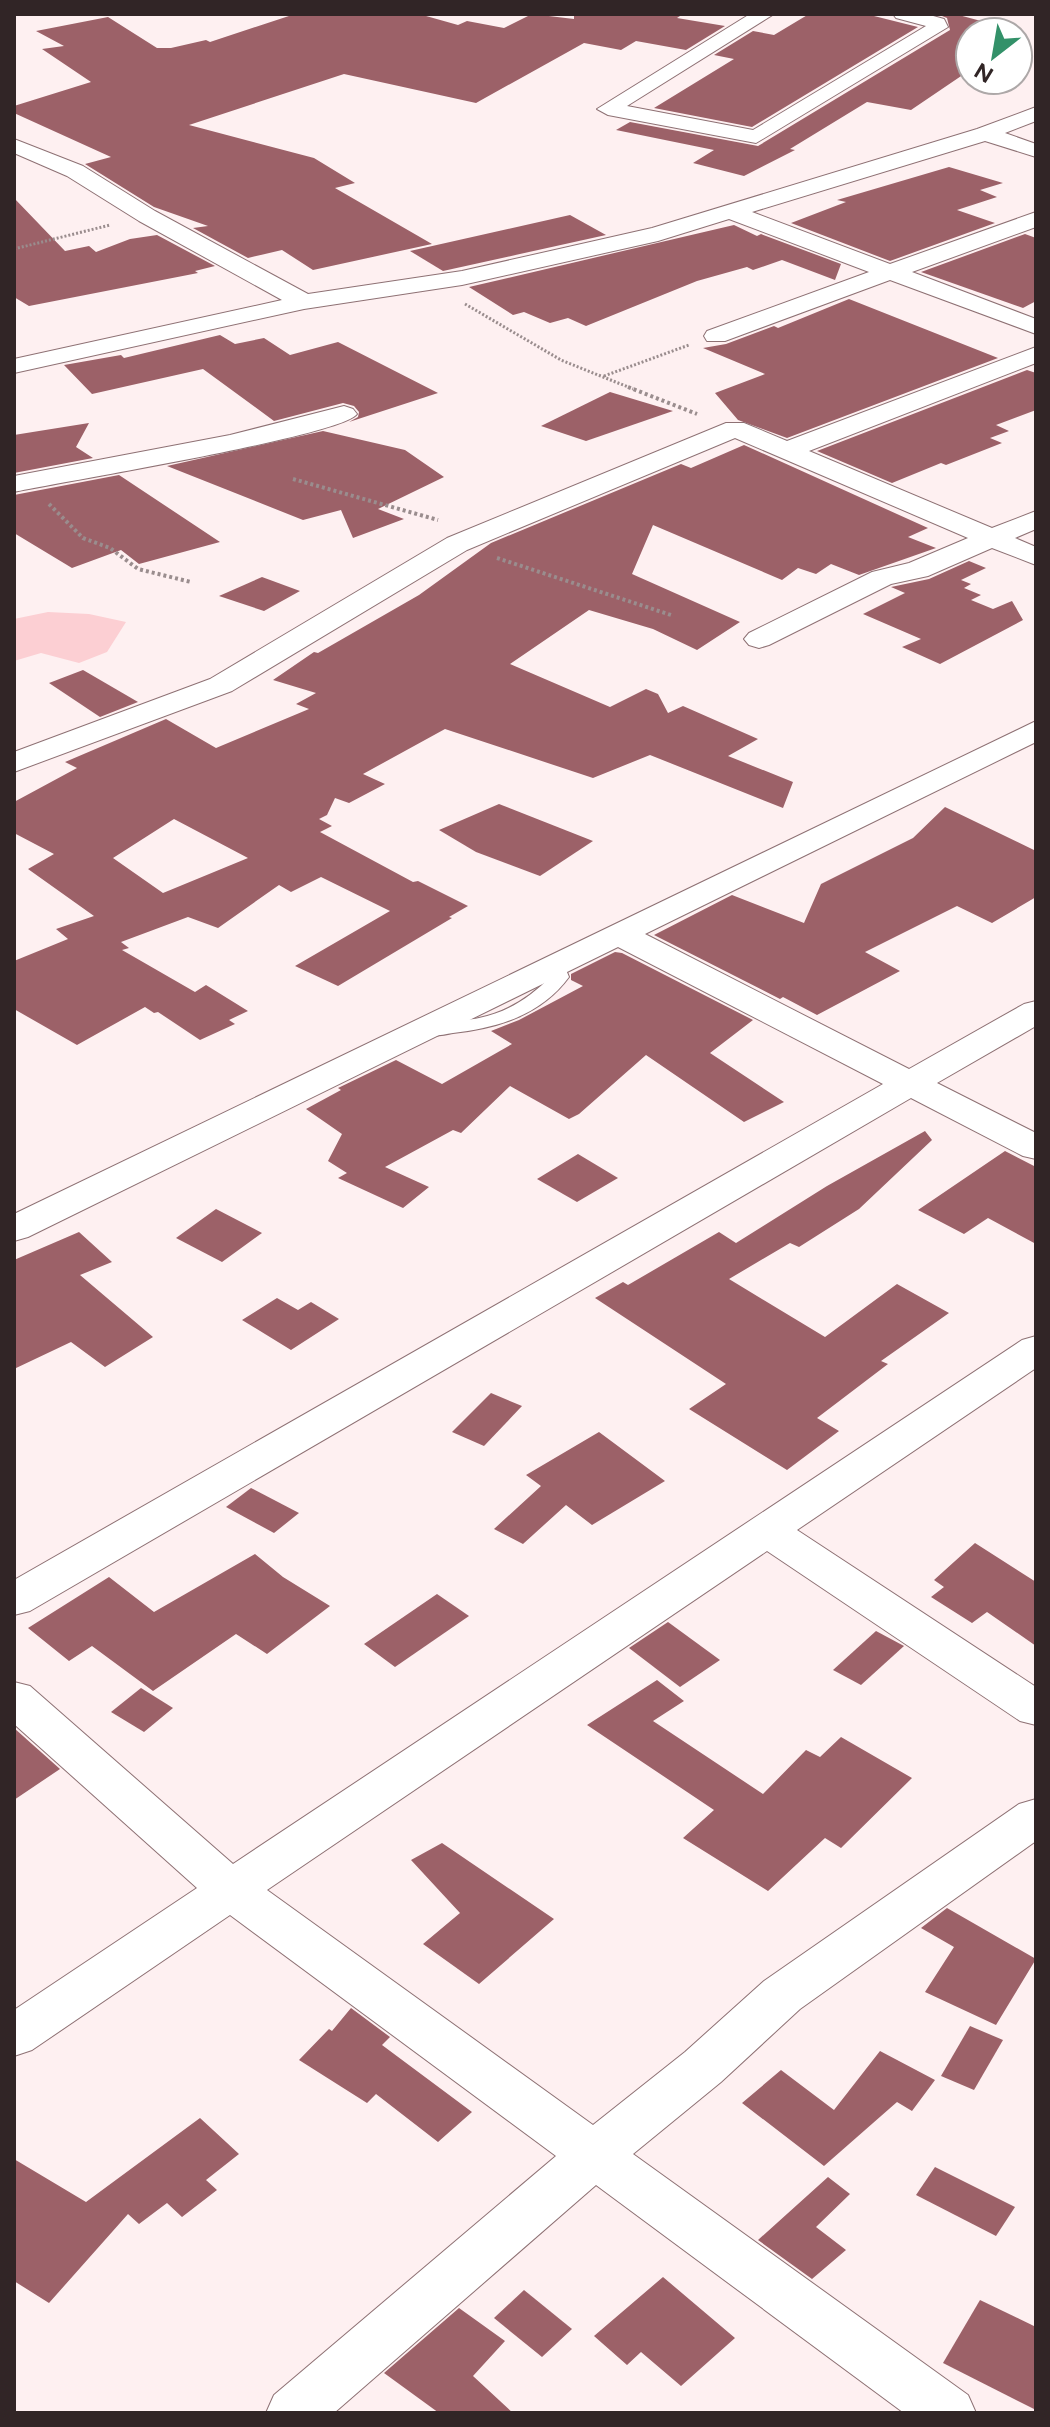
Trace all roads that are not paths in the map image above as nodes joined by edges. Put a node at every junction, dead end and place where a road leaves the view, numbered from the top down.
1 (764, 14) edge
2 (903, 14) edge
3 (1036, 113) edge
4 (985, 134) junction
5 (14, 145) edge
6 (1036, 151) edge
7 (730, 212) junction
8 (1036, 219) edge
9 (890, 272) junction
10 (304, 302) junction
11 (1036, 327) edge
12 (716, 336) road end
13 (1036, 354) edge
14 (14, 366) edge
15 (344, 414) dead end
16 (788, 450) junction
17 (20, 483) edge
18 (1036, 519) edge
19 (993, 538) junction
20 (1036, 557) edge
21 (759, 639) dead end
22 (1036, 730) edge
23 (14, 763) edge
24 (619, 934) junction
25 (1036, 1011) edge
26 (911, 1083) junction
27 (1036, 1148) edge
28 (14, 1229) edge
29 (1036, 1349) edge
30 (767, 1530) junction
31 (14, 1600) edge
32 (14, 1698) edge
33 (1036, 1709) edge
34 (1036, 1817) edge
35 (231, 1890) junction
36 (14, 2036) edge
37 (594, 2155) junction
38 (294, 2413) edge
39 (948, 2413) edge

1 - 2 street
3 - 4 street
4 - 6 street
4 - 7 street
5 - 10 street
7 - 9 street
7 - 10 street
8 - 9 street
9 - 11 street
9 - 12 street
10 - 14 street
13 - 16 street
15 - 17 street
16 - 19 street
16 - 23 street
18 - 19 street
19 - 20 street
19 - 21 street
22 - 24 street
24 - 26 street
24 - 28 street
25 - 26 street
26 - 27 street
26 - 31 street
29 - 30 street
30 - 33 street
30 - 35 street
32 - 35 street
34 - 37 street
35 - 36 street
35 - 37 street
37 - 38 street
37 - 39 street

